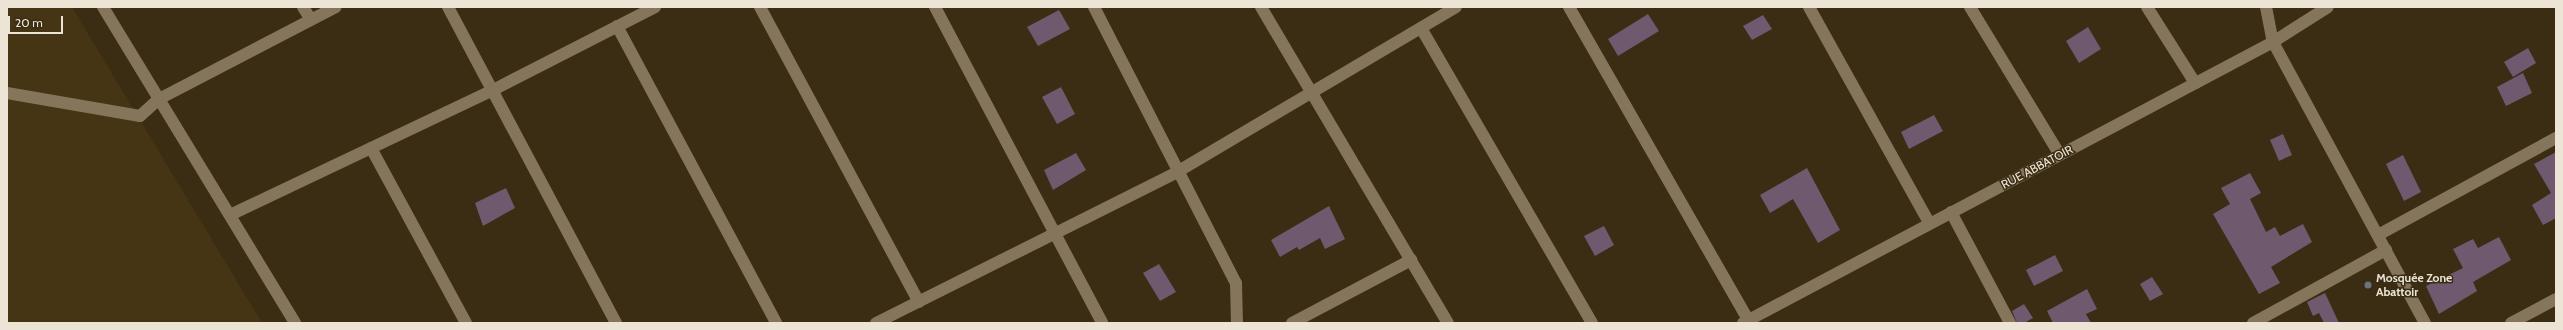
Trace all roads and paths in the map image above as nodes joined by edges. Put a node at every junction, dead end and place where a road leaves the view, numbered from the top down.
1 (103, 7) edge
2 (303, 7) edge
3 (336, 7) edge
4 (448, 7) edge
5 (655, 7) edge
6 (760, 7) edge
7 (935, 7) edge
8 (1094, 7) edge
9 (1261, 7) edge
10 (1456, 7) edge
11 (1569, 7) edge
12 (1809, 7) edge
13 (1970, 7) edge
14 (2147, 7) edge
15 (2266, 7) edge
16 (2328, 7) edge
17 (311, 20) junction
18 (617, 26) junction
19 (1421, 28) junction
20 (2273, 42) junction
21 (2194, 83) junction
22 (492, 90) junction
23 (7, 93) edge
24 (1311, 93) junction
25 (159, 99) junction
26 (2556, 138) edge
27 (371, 148) junction
28 (2060, 155) junction
29 (1177, 172) junction
30 (1952, 212) junction
31 (230, 215) junction
32 (1930, 224) junction
33 (1055, 233) junction
34 (2378, 235) junction
35 (2386, 250) junction
36 (1410, 260) junction
37 (2556, 299) edge
38 (918, 302) junction
39 (1746, 322) edge
40 (295, 323) edge
41 (466, 323) edge
42 (616, 323) edge
43 (776, 323) edge
44 (876, 323) edge
45 (1102, 323) edge
46 (1236, 323) edge
47 (1292, 323) edge
48 (1448, 323) edge
49 (1592, 323) edge
50 (2010, 323) edge
51 (2252, 323) edge
52 (2425, 323) edge
53 (2511, 323) edge

1 - 25 street
2 - 17 street
3 - 17 street
4 - 22 street
5 - 18 street
6 - 38 street
7 - 33 street
8 - 29 street
9 - 24 street
10 - 19 street
11 - 39 street
12 - 32 street
13 - 28 street
14 - 21 street
15 - 20 street
16 - 20 street, RUE ABBATOIR
17 - 25 street
18 - 22 street
18 - 43 street
19 - 24 street
19 - 49 street
20 - 21 street, RUE ABBATOIR
20 - 34 street
21 - 28 street, RUE ABBATOIR
22 - 27 street
22 - 42 street
23 - 25 street
24 - 29 street
24 - 36 street
25 - 31 street
26 - 34 street
27 - 31 street
27 - 41 street
28 - 30 street, RUE ABBATOIR
29 - 33 street
29 - 46 street
30 - 32 street, RUE ABBATOIR
30 - 50 street
31 - 40 street
32 - 39 street, RUE ABBATOIR
33 - 38 street
33 - 45 street
34 - 35 street
35 - 51 street
35 - 52 street
36 - 47 street
36 - 48 street
37 - 53 street
38 - 44 street

